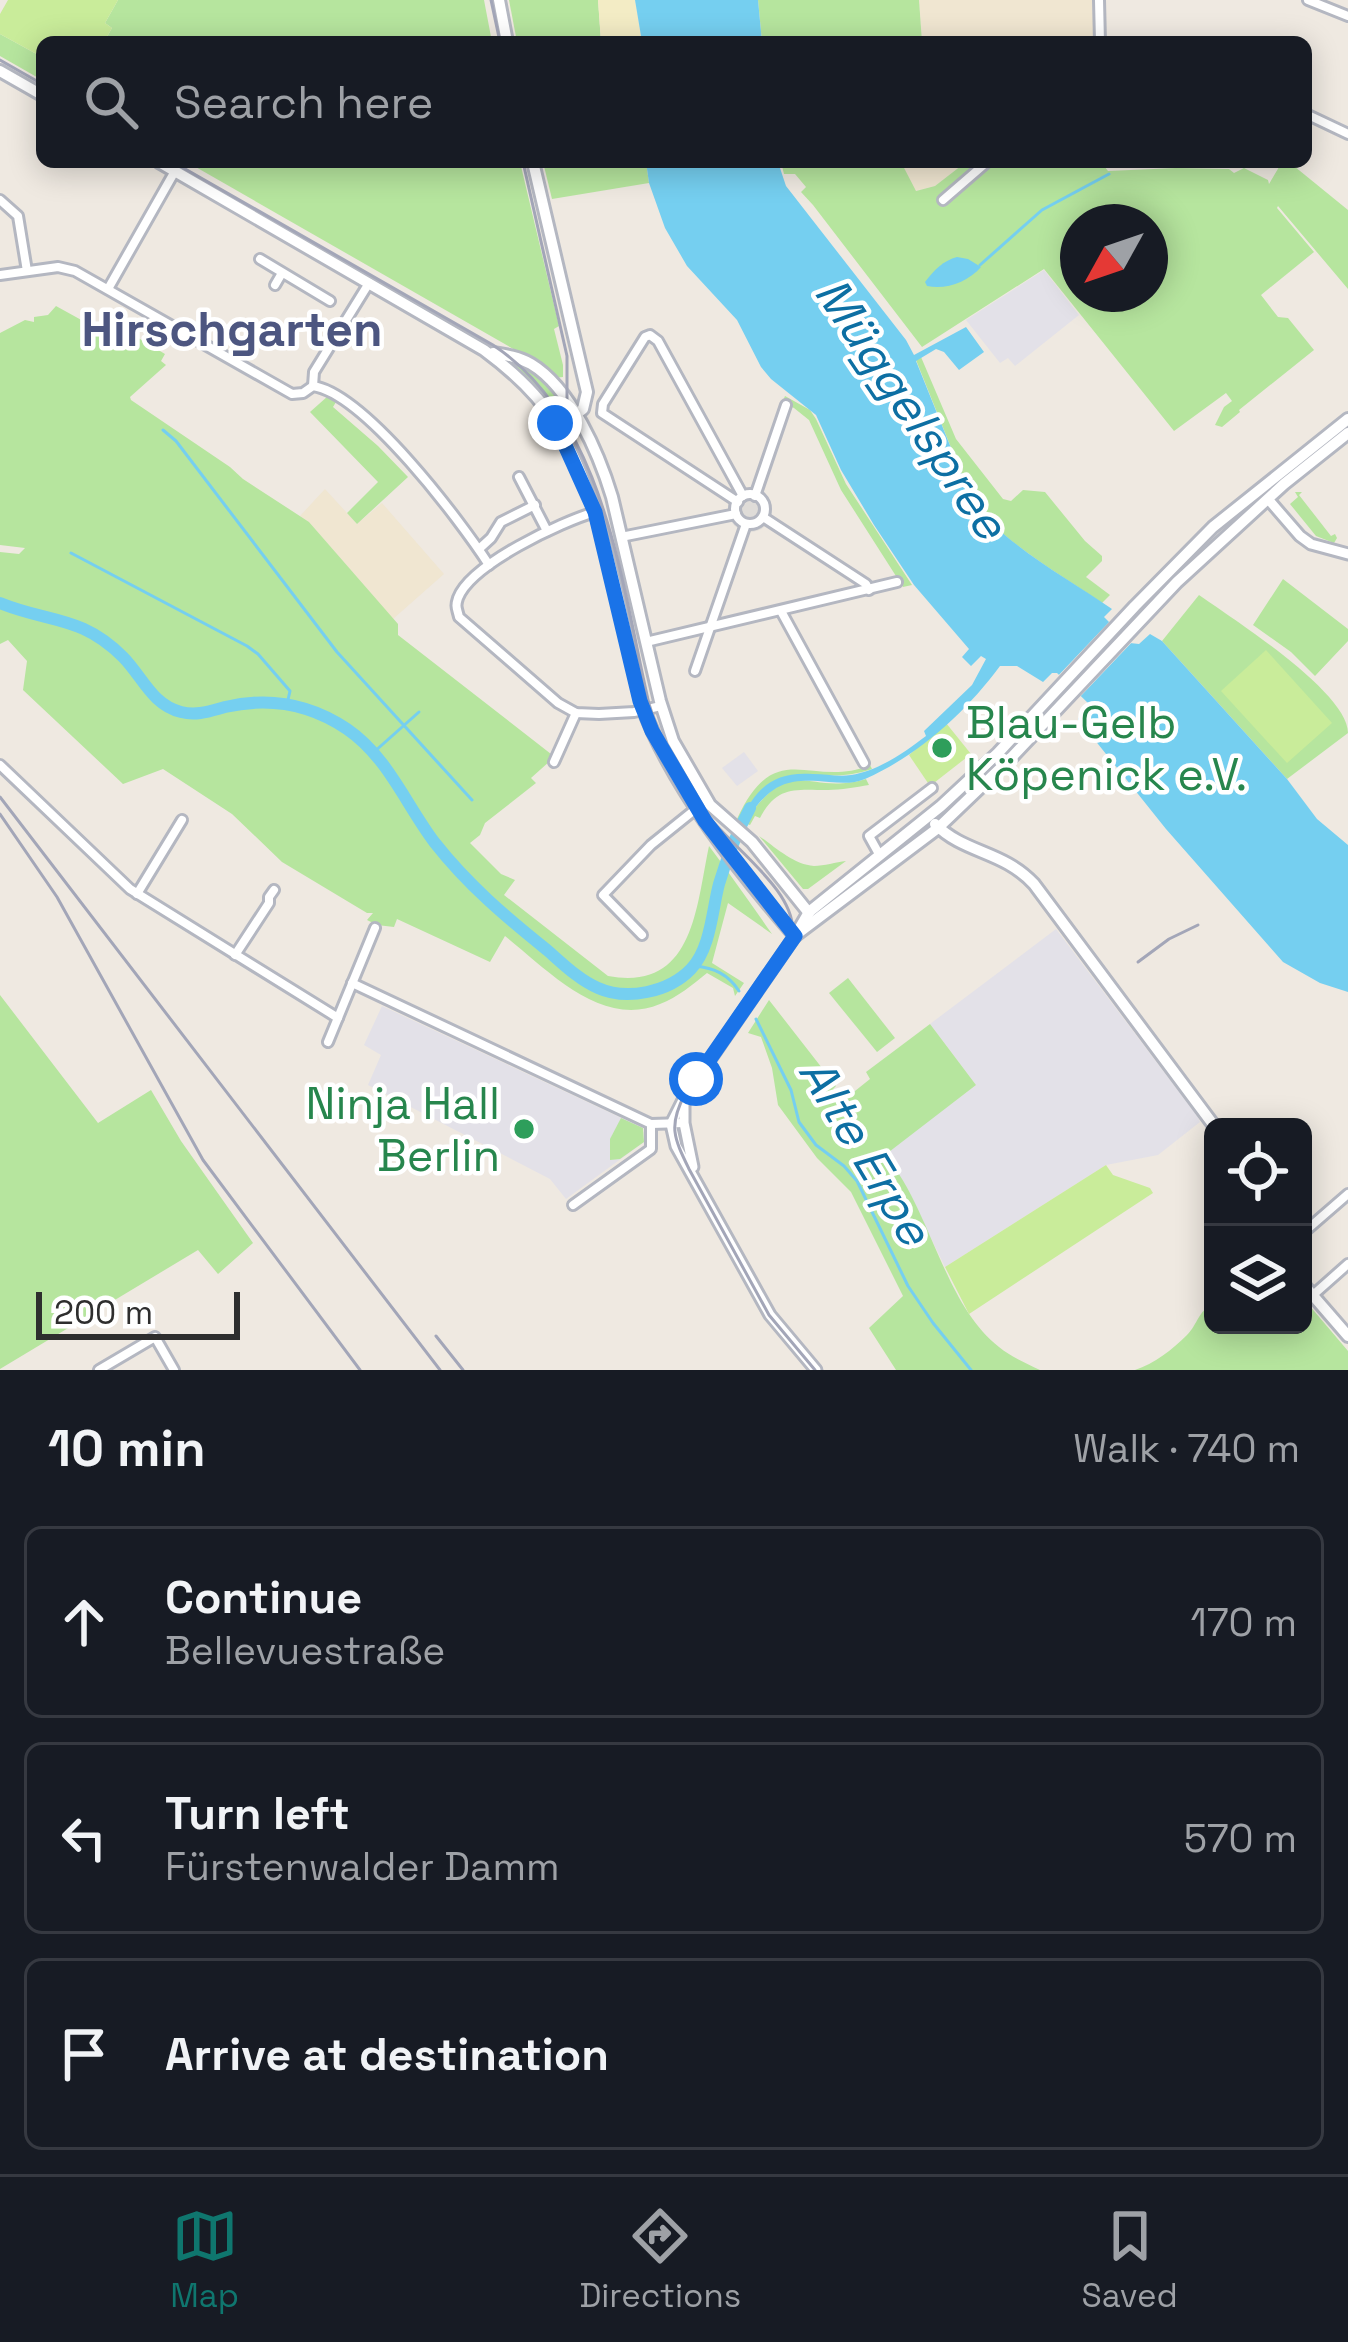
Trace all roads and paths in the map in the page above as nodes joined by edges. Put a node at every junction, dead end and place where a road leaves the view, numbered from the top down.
1 (499, 0) edge
2 (1099, 0) edge
3 (1308, 0) edge
4 (1348, 16) edge
5 (506, 36) edge
6 (1100, 36) edge
7 (0, 71) edge
8 (36, 92) edge
9 (1312, 117) edge
10 (1348, 134) edge
11 (170, 168) edge
12 (534, 168) edge
13 (980, 168) edge
14 (175, 171) junction
15 (0, 200) edge
16 (944, 200) dead end
17 (260, 259) dead end
18 (28, 271) junction
19 (282, 273) junction
20 (0, 274) edge
21 (370, 282) junction
22 (275, 285) dead end
23 (108, 289) junction
24 (325, 303) dead end
25 (484, 350) junction
26 (314, 386) junction
27 (587, 396) junction
28 (606, 399) junction
29 (786, 405) dead end
30 (576, 414) junction
31 (1348, 419) edge
32 (558, 428) junction
33 (1348, 433) edge
34 (519, 477) dead end
35 (1264, 494) junction
36 (755, 496) junction
37 (740, 499) junction
38 (535, 505) junction
39 (595, 512) junction
40 (736, 514) junction
41 (763, 518) junction
42 (746, 524) junction
43 (547, 531) junction
44 (621, 537) junction
45 (479, 550) junction
46 (1348, 554) edge
47 (489, 565) junction
48 (897, 582) dead end
49 (869, 590) junction
50 (781, 610) junction
51 (710, 627) junction
52 (646, 642) junction
53 (694, 670) dead end
54 (661, 706) junction
55 (643, 710) junction
56 (576, 713) junction
57 (554, 761) dead end
58 (863, 763) dead end
59 (0, 765) edge
60 (932, 788) dead end
61 (697, 808) junction
62 (929, 817) junction
63 (182, 820) dead end
64 (938, 828) junction
65 (879, 854) junction
66 (274, 890) dead end
67 (137, 894) junction
68 (811, 918) junction
69 (375, 928) dead end
70 (642, 935) dead end
71 (795, 936) junction
72 (235, 955) junction
73 (352, 983) junction
74 (338, 1018) junction
75 (328, 1042) dead end
76 (1208, 1118) edge
77 (678, 1123) junction
78 (652, 1124) junction
79 (1346, 1201) edge
80 (573, 1204) dead end
81 (1312, 1226) edge
82 (1348, 1264) edge
83 (1312, 1295) joint
84 (1348, 1336) edge
85 (99, 1370) edge
86 (174, 1370) edge
87 (817, 1370) edge

1 - 5 main road
2 - 6 street
3 - 4 street
7 - 8 main road
9 - 10 street
11 - 14 main road
12 - 27 main road
13 - 16 street
14 - 21 main road
14 - 23 street
15 - 18 street
17 - 19 street
18 - 20 street
18 - 23 street
19 - 22 street
19 - 24 street
21 - 25 main road
21 - 26 street
23 - 26 street
25 - 30 main road
25 - 32 main road
26 - 45 street
27 - 28 street
27 - 30 main road
28 - 37 street
28 - 37 street
29 - 36 street
30 - 32 main road
30 - 44 main road
31 - 35 main road
32 - 39 main road
33 - 35 main road
34 - 38 street
35 - 46 street
35 - 62 main road
35 - 64 main road
36 - 37 street
36 - 41 street
37 - 40 street
38 - 43 street
38 - 45 street
39 - 43 street
39 - 55 main road
40 - 42 street
40 - 44 street
41 - 42 street
41 - 49 street
42 - 51 street
43 - 47 street
44 - 52 main road
45 - 47 street
47 - 56 street
48 - 49 street
49 - 50 street
50 - 51 street
50 - 58 street
51 - 52 street
51 - 53 street
52 - 54 main road
54 - 55 street
54 - 68 main road
55 - 56 street
55 - 61 main road
56 - 57 street
59 - 67 street
60 - 65 street
61 - 70 street
61 - 71 main road
62 - 64 main road
62 - 65 main road
63 - 67 street
64 - 68 main road
64 - 76 main road
65 - 68 main road
66 - 72 street
67 - 72 street
68 - 71 main road
69 - 73 street
71 - 77 street
72 - 74 street
73 - 74 street
73 - 78 street
74 - 75 street
77 - 78 street
77 - 87 street
78 - 80 street
79 - 81 street
82 - 83 street
83 - 84 main road
85 - 86 street

